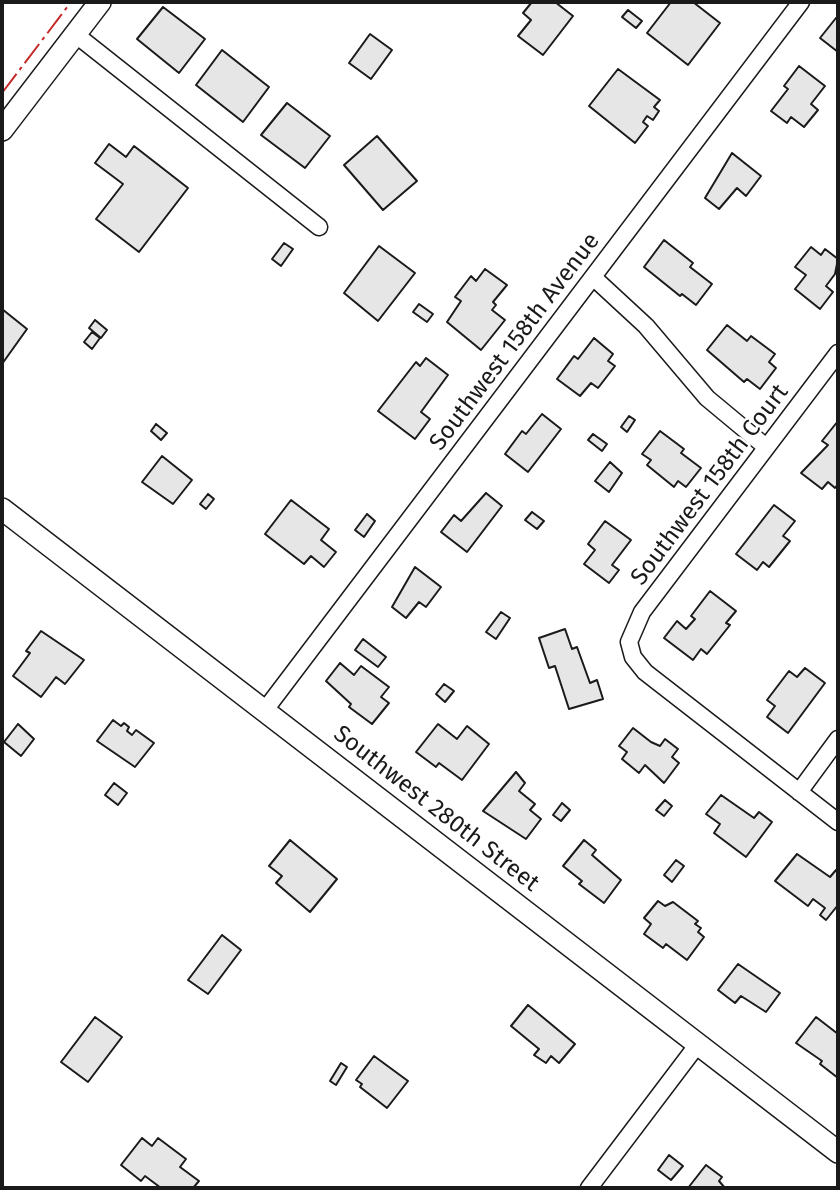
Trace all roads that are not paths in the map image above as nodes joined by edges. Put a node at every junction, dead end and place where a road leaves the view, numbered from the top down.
1 (100, 2) edge
2 (802, 2) edge
3 (75, 34) junction
4 (2, 130) edge
5 (319, 227) dead end
6 (593, 277) junction
7 (838, 353) edge
8 (766, 447) junction
9 (2, 509) edge
10 (265, 710) junction
11 (838, 739) edge
12 (799, 792) junction
13 (838, 822) edge
14 (698, 1045) junction
15 (838, 1152) edge
16 (589, 1188) edge

1 - 3 street
2 - 6 street, Southwest 158th Avenue
3 - 4 street
3 - 5 street
6 - 8 street
6 - 10 street, Southwest 158th Avenue
7 - 8 street, Southwest 158th Court
8 - 12 street, Southwest 158th Court
9 - 10 street, Southwest 280th Street
10 - 14 street, Southwest 280th Street
11 - 12 street
12 - 13 street
14 - 15 street, Southwest 280th Street
14 - 16 street

